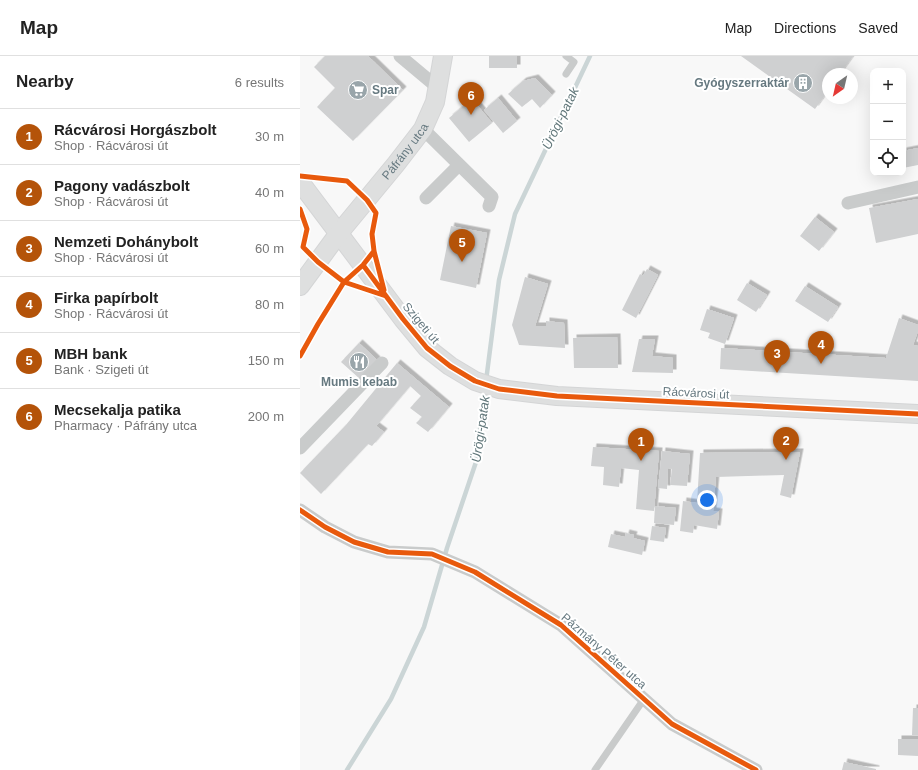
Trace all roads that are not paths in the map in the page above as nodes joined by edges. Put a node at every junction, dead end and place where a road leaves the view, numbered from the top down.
1 (400, 56) edge
2 (443, 56) edge
3 (566, 56) edge
4 (566, 74) dead end
5 (437, 87) junction
6 (423, 129) junction
7 (459, 164) junction
8 (300, 182) edge
9 (918, 187) edge
10 (426, 198) dead end
11 (848, 202) dead end
12 (489, 206) dead end
13 (339, 233) junction
14 (300, 286) edge
15 (382, 363) dead end
16 (475, 381) joint
17 (918, 414) edge
18 (300, 448) edge
19 (300, 510) edge
20 (644, 699) junction
21 (595, 770) edge
22 (756, 770) edge

1 - 5 street
2 - 5 street, Páfrány utca
3 - 4 lane
5 - 6 street, Páfrány utca
6 - 7 street
6 - 13 street, Páfrány utca
7 - 10 street
7 - 12 street
8 - 13 street, Szigeti út
9 - 11 street
13 - 14 street, Páfrány utca
13 - 16 street, Szigeti út
15 - 18 street
16 - 17 street, Rácvárosi út
19 - 20 street, Pázmány Péter utca
20 - 21 lane
20 - 22 street, Pázmány Péter utca

